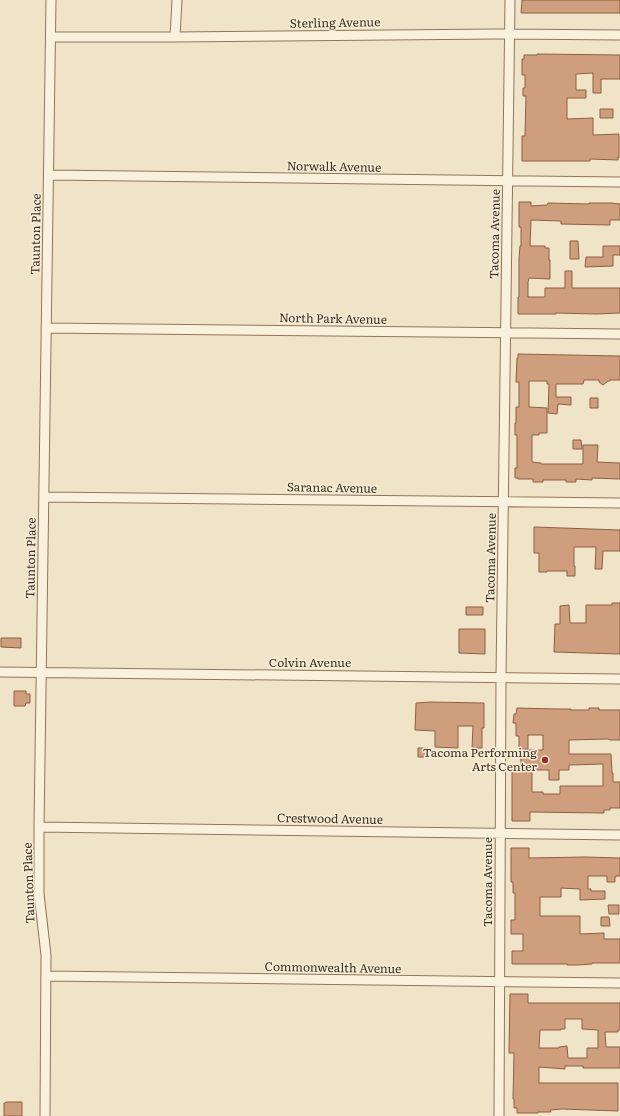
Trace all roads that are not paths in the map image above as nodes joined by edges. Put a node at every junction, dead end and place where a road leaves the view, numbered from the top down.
1 (51, 0) edge
2 (177, 0) edge
3 (510, 0) edge
4 (509, 34) junction
5 (620, 35) edge
6 (51, 37) junction
7 (175, 37) junction
8 (49, 175) junction
9 (508, 181) junction
10 (620, 182) edge
11 (46, 328) junction
12 (506, 332) junction
13 (620, 334) edge
14 (44, 497) junction
15 (504, 502) junction
16 (620, 503) edge
17 (0, 672) edge
18 (41, 672) junction
19 (502, 677) junction
20 (620, 679) edge
21 (39, 827) junction
22 (500, 833) junction
23 (620, 835) edge
24 (46, 976) junction
25 (499, 982) junction
26 (620, 983) edge
27 (45, 1116) edge
28 (499, 1116) edge

1 - 6 street, Taunton Place
2 - 7 street
3 - 4 street, Tacoma Avenue
4 - 5 street, Sterling Avenue
4 - 7 street, Sterling Avenue
4 - 9 street, Tacoma Avenue
6 - 7 street, Sterling Avenue
6 - 8 street, Taunton Place
8 - 9 street, Norwalk Avenue
8 - 11 street, Taunton Place
9 - 10 street, Norwalk Avenue
9 - 12 street, Tacoma Avenue
11 - 12 street, North Park Avenue
11 - 14 street, Taunton Place
12 - 13 street, North Park Avenue
12 - 15 street, Tacoma Avenue
14 - 15 street, Saranac Avenue
14 - 18 street, Taunton Place
15 - 16 street, Saranac Avenue
15 - 19 street, Tacoma Avenue
17 - 18 street, Colvin Avenue
18 - 19 street, Colvin Avenue
18 - 21 street, Taunton Place
19 - 20 street, Colvin Avenue
19 - 22 street, Tacoma Avenue
21 - 22 street, Crestwood Avenue
21 - 24 street, Taunton Place
22 - 23 street, Crestwood Avenue
22 - 25 street, Tacoma Avenue
24 - 25 street, Commonwealth Avenue
24 - 27 street, Taunton Place
25 - 26 street, Commonwealth Avenue
25 - 28 street, Tacoma Avenue

